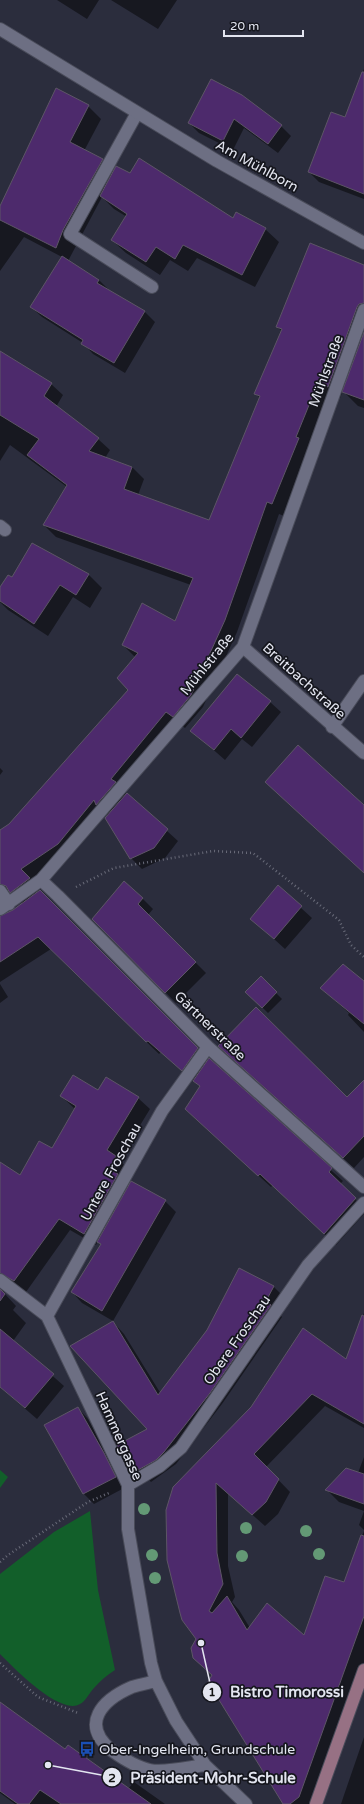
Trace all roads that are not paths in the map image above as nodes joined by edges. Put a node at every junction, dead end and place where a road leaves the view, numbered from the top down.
1 (0, 28) edge
2 (137, 113) junction
3 (364, 243) edge
4 (152, 287) dead end
5 (364, 310) edge
6 (244, 647) junction
7 (364, 681) edge
8 (332, 727) junction
9 (364, 753) edge
10 (41, 880) junction
11 (0, 891) edge
12 (4, 906) edge
13 (208, 1047) junction
14 (364, 1187) edge
15 (364, 1203) edge
16 (0, 1280) edge
17 (47, 1316) junction
18 (128, 1485) junction
19 (364, 1670) edge
20 (156, 1681) junction
21 (205, 1765) junction
22 (246, 1804) edge
23 (316, 1804) edge

1 - 2 street, Am Mühlborn
2 - 3 street, Am Mühlborn
2 - 4 street
5 - 6 street, Mühlstraße
6 - 8 street, Breitbachstraße
6 - 10 street, Mühlstraße
7 - 8 street
8 - 9 street, Breitbachstraße
10 - 12 street, Mühlstraße
10 - 13 street, Gärtnerstraße
11 - 12 street
13 - 14 street, Gärtnerstraße
13 - 17 street, Untere Froschau
15 - 18 street, Obere Froschau
16 - 17 street, Hammergasse
17 - 18 street, Hammergasse
18 - 20 street, Hammergasse
19 - 23 street
20 - 21 street, Hammergasse
20 - 21 street
21 - 22 street, Hammergasse

